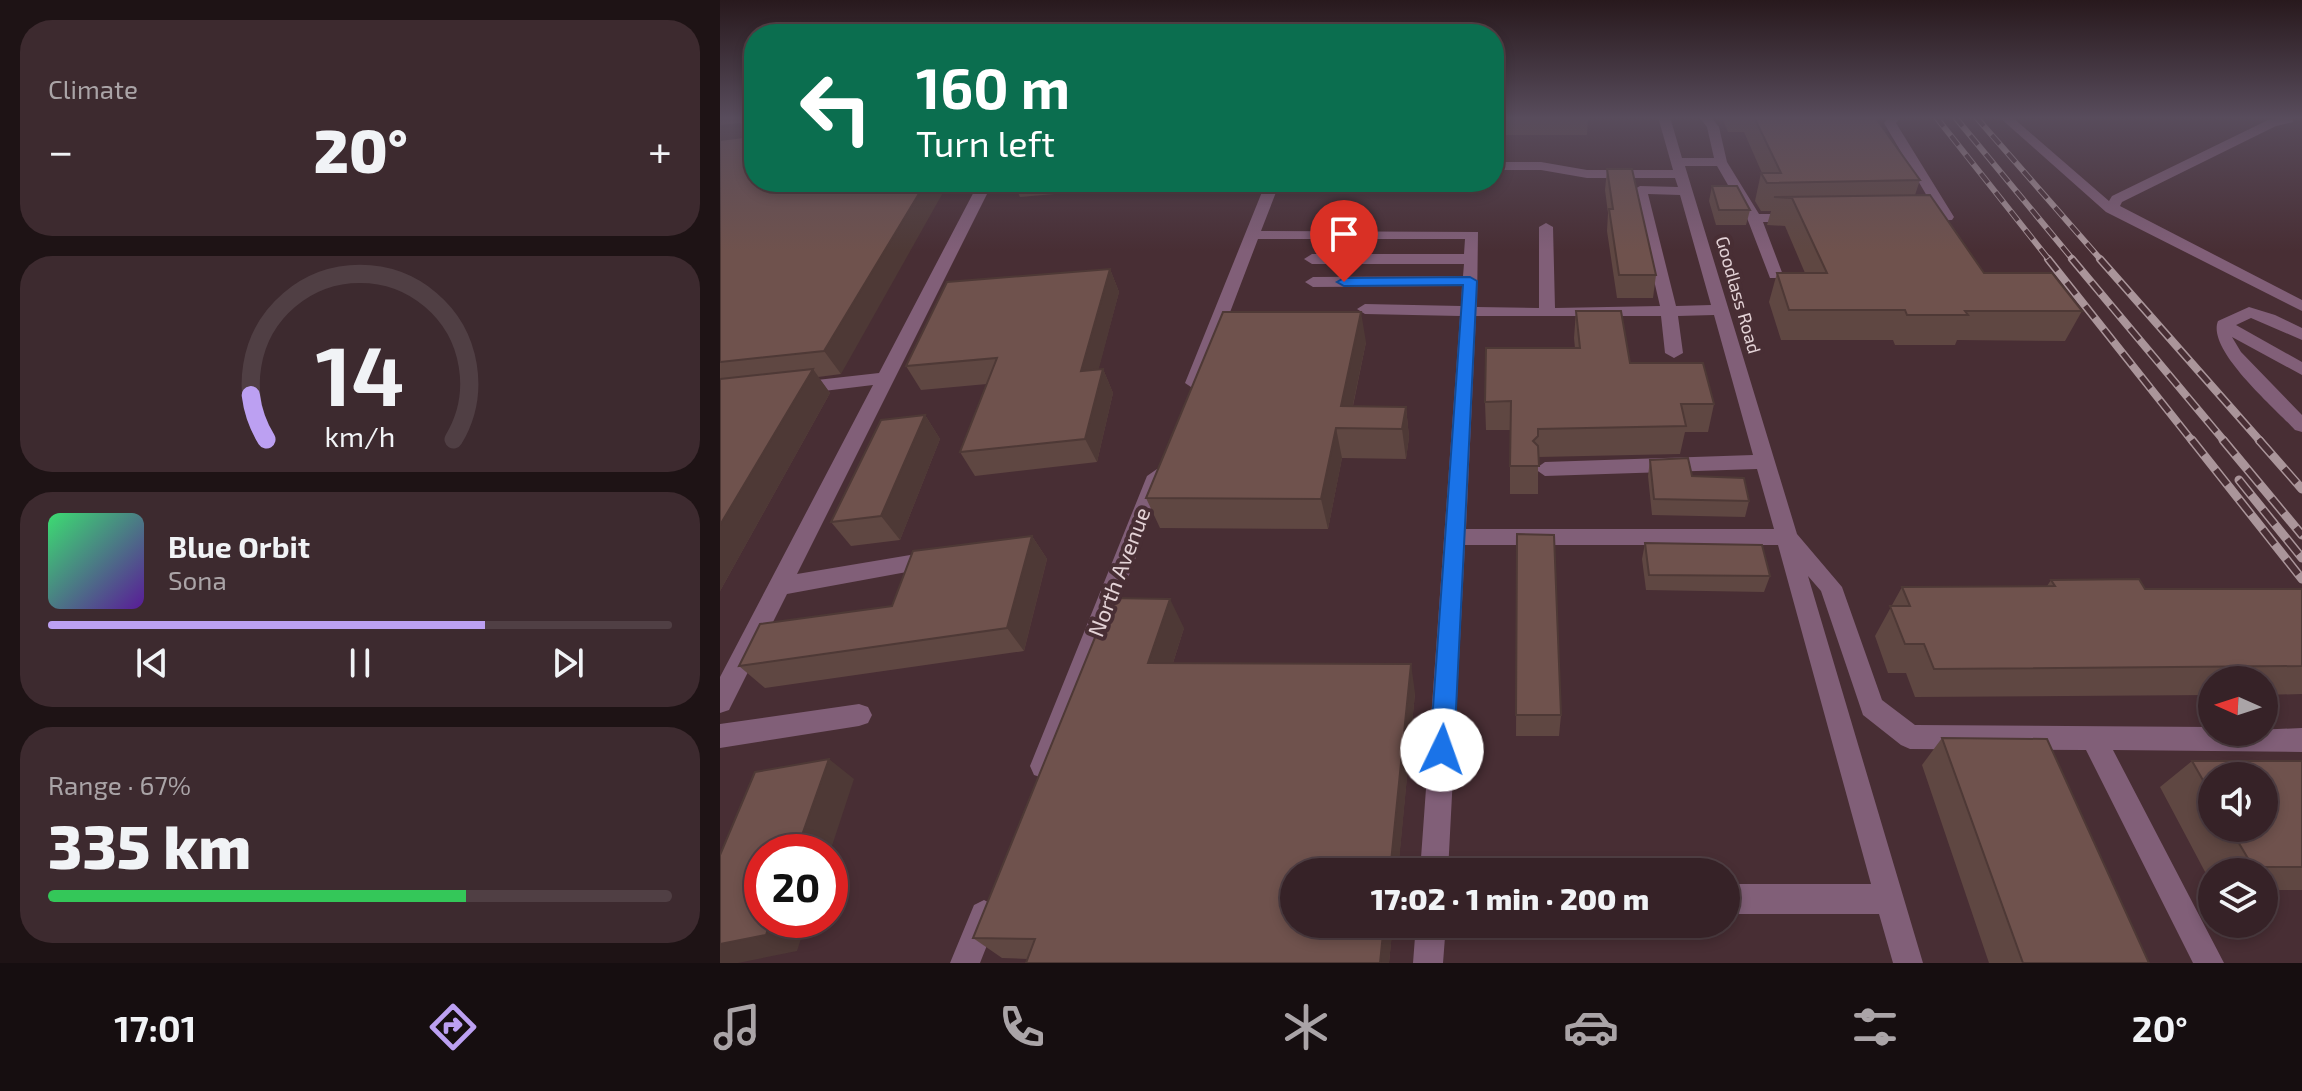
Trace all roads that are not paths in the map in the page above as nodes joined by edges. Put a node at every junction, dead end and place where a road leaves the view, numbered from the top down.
1 (1678, 162) edge
2 (1721, 162) joint
3 (1914, 162) edge
4 (2057, 162) edge
5 (2193, 162) edge
6 (1504, 166) edge
7 (1682, 176) junction
8 (982, 192) edge
9 (1269, 192) edge
10 (2111, 209) junction
11 (1903, 217) edge
12 (1754, 218) junction
13 (1814, 218) edge
14 (1546, 227) dead end
15 (1252, 235) junction
16 (1312, 259) dead end
17 (1471, 259) junction
18 (1775, 275) edge
19 (1470, 281) junction
20 (1313, 282) dead end
21 (2302, 306) edge
22 (1365, 309) dead end
23 (1721, 310) junction
24 (1468, 311) junction
25 (1669, 312) junction
26 (1547, 313) junction
27 (2224, 325) junction
28 (2302, 335) edge
29 (1674, 353) dead end
30 (2302, 369) edge
31 (886, 378) junction
32 (780, 390) edge
33 (2267, 392) junction
34 (1188, 398) edge
35 (2302, 412) edge
36 (2302, 426) edge
37 (1164, 458) edge
38 (1545, 469) dead end
39 (1767, 473) junction
40 (1455, 537) junction
41 (1787, 537) junction
42 (951, 556) edge
43 (780, 586) junction
44 (720, 702) edge
45 (859, 715) dead end
46 (720, 736) edge
47 (2094, 740) junction
48 (2302, 740) edge
49 (1036, 785) edge
50 (1435, 858) edge
51 (995, 889) edge
52 (1740, 899) edge
53 (1889, 899) junction
54 (1430, 938) edge
55 (965, 963) edge
56 (1428, 963) edge
57 (1908, 963) edge
58 (2209, 963) edge

1 - 7 street, Goodlass Road
2 - 7 street
2 - 12 street
3 - 11 street
4 - 10 street
5 - 10 street
6 - 7 street
7 - 23 street, Goodlass Road
7 - 25 street
8 - 31 street
9 - 15 street
10 - 21 street
12 - 13 street
12 - 18 street
14 - 26 street
15 - 17 street
15 - 34 street
16 - 17 street
17 - 19 street
19 - 20 street
19 - 24 street
22 - 24 street
23 - 25 street
23 - 39 street, Goodlass Road
24 - 26 street
24 - 40 street
25 - 26 street
25 - 29 street
27 - 28 street
27 - 30 street
27 - 33 street
31 - 32 street
31 - 43 street
33 - 35 street
33 - 36 street
37 - 49 street, North Avenue
38 - 39 street
39 - 41 street, Goodlass Road
40 - 41 street
40 - 50 street
41 - 47 street
41 - 53 street, Goodlass Road
42 - 43 street
43 - 44 street
45 - 46 street
47 - 48 street
47 - 58 street
51 - 55 street
52 - 53 street
53 - 57 street, Goodlass Road
54 - 56 street

